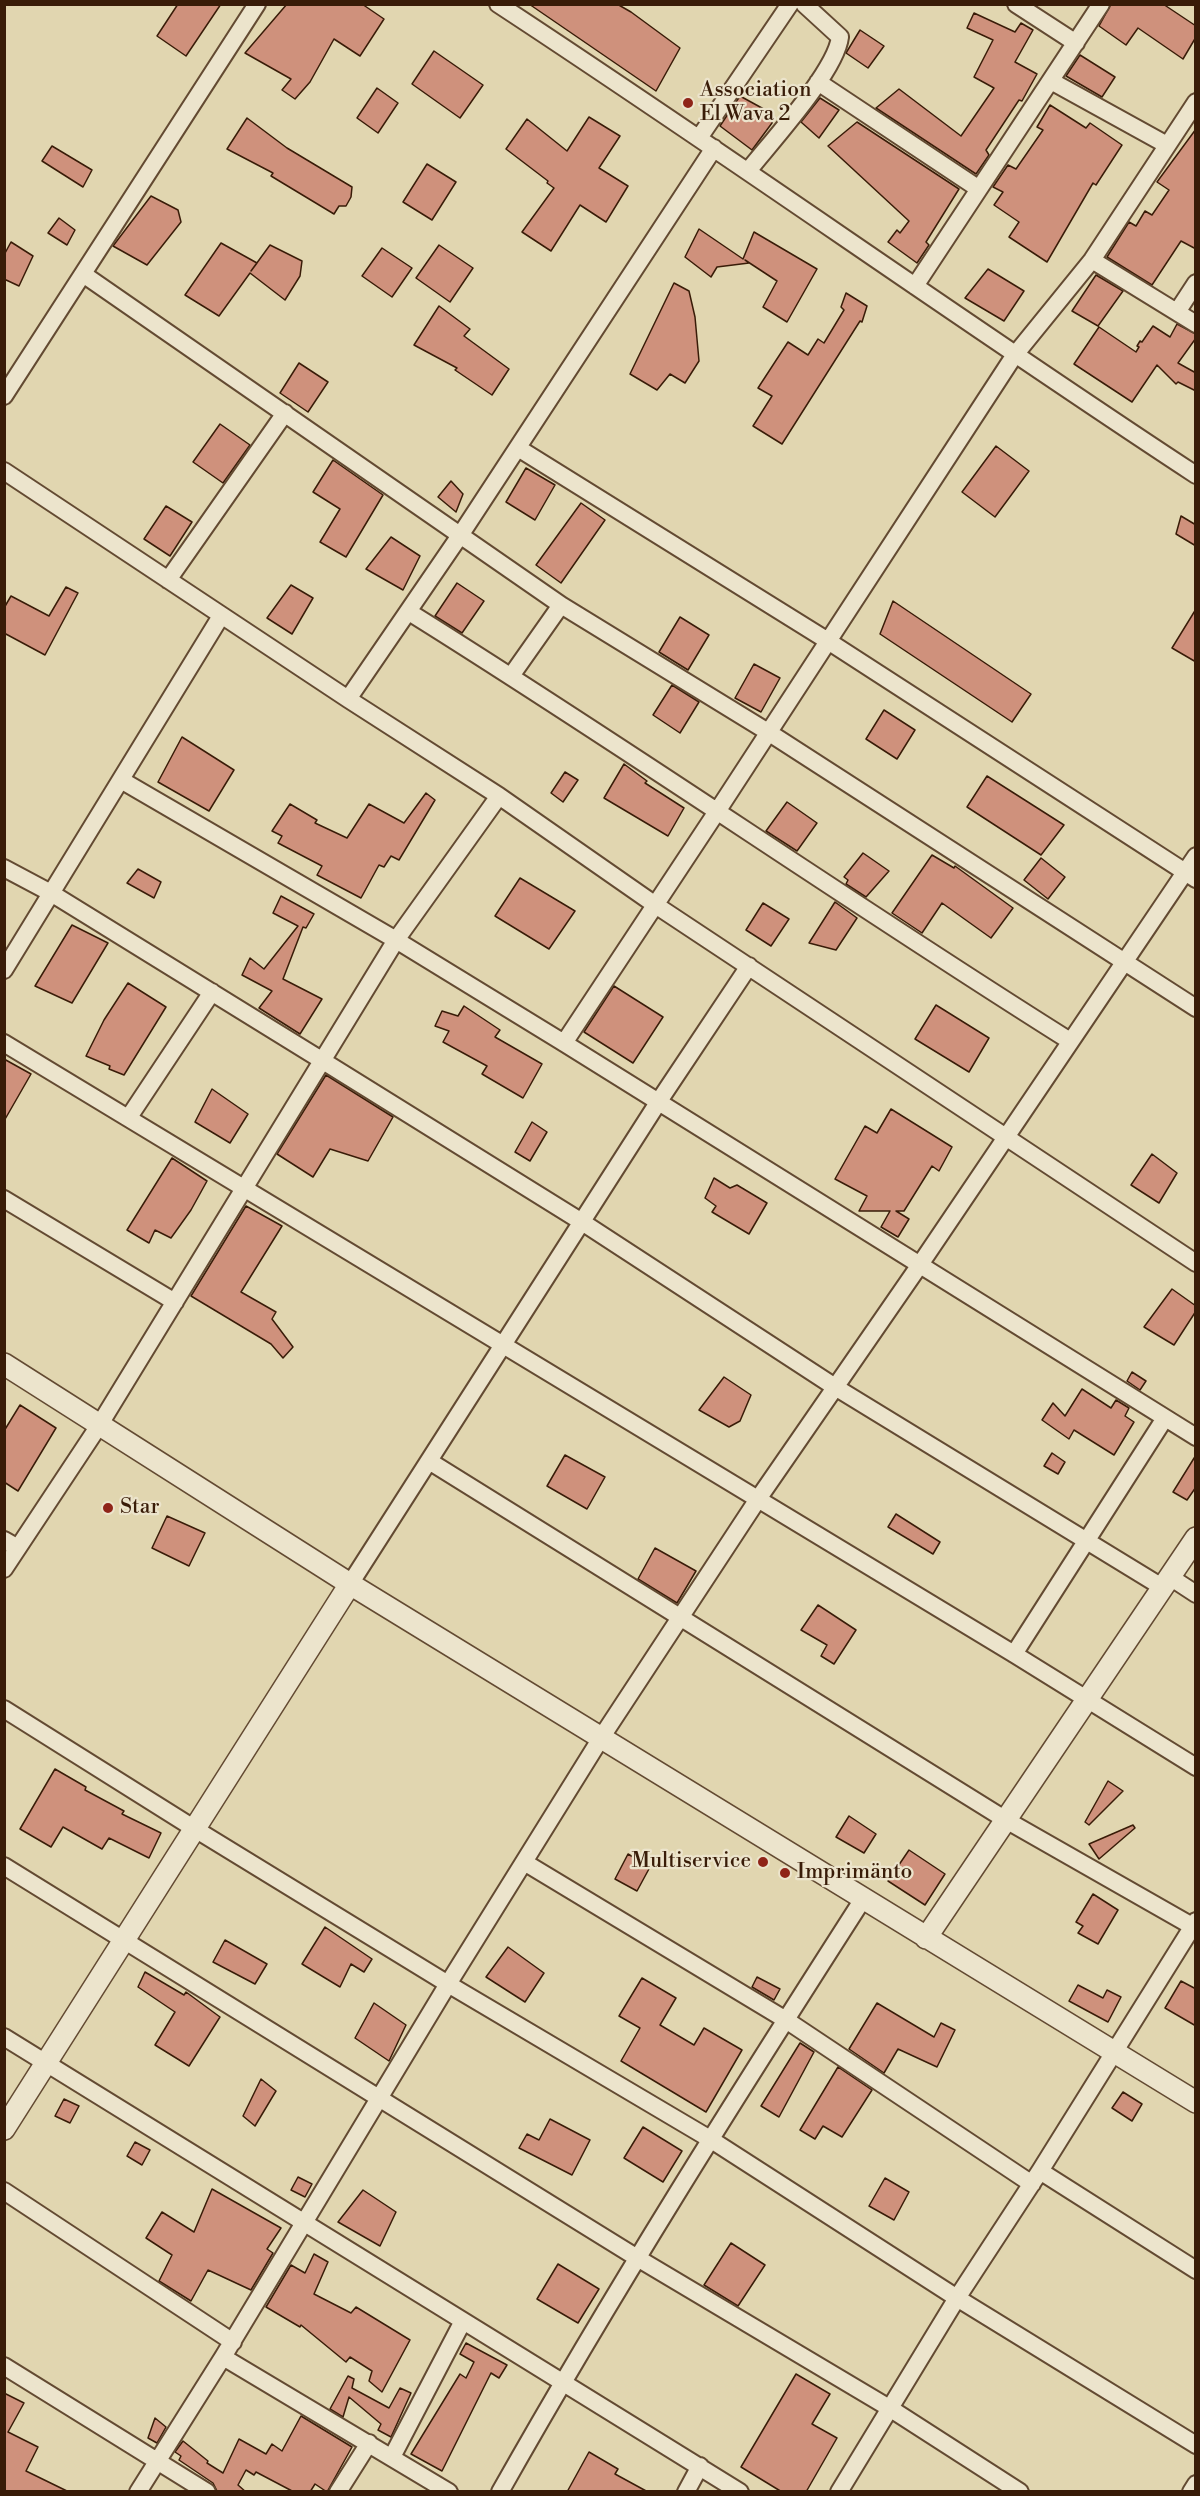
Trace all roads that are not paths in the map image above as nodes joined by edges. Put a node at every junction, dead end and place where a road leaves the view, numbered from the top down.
1 (257, 4) edge
2 (498, 4) edge
3 (790, 4) edge
4 (804, 4) edge
5 (1016, 4) edge
6 (1101, 4) edge
7 (1076, 43) junction
8 (1051, 81) junction
9 (818, 82) junction
10 (1196, 102) edge
11 (699, 138) junction
12 (1167, 145) junction
13 (714, 148) junction
14 (748, 171) junction
15 (979, 189) junction
16 (1092, 260) junction
17 (83, 274) junction
18 (1196, 283) edge
19 (915, 286) junction
20 (1177, 312) junction
21 (1196, 324) edge
22 (1014, 356) junction
23 (4, 396) edge
24 (285, 413) junction
25 (518, 448) junction
26 (4, 471) edge
27 (1196, 475) edge
28 (461, 534) junction
29 (168, 580) junction
30 (561, 605) junction
31 (409, 612) junction
32 (221, 616) junction
33 (828, 640) junction
34 (511, 676) junction
35 (348, 699) junction
36 (768, 732) junction
37 (121, 780) junction
38 (499, 796) junction
39 (718, 810) junction
40 (1196, 856) edge
41 (4, 868) edge
42 (1190, 876) edge
43 (51, 894) junction
44 (654, 904) junction
45 (396, 940) junction
46 (1123, 962) junction
47 (749, 966) junction
48 (4, 970) edge
49 (212, 992) junction
50 (1196, 1008) edge
51 (1070, 1041) junction
52 (4, 1043) edge
53 (564, 1043) junction
54 (323, 1061) junction
55 (659, 1101) junction
56 (129, 1117) junction
57 (1006, 1136) junction
58 (245, 1187) junction
59 (4, 1199) edge
60 (582, 1222) junction
61 (1196, 1263) edge
62 (919, 1266) junction
63 (175, 1302) junction
64 (504, 1345) junction
65 (4, 1364) edge
66 (836, 1387) junction
67 (1165, 1418) junction
68 (100, 1424) junction
69 (1196, 1437) edge
70 (429, 1461) junction
71 (758, 1499) junction
72 (1196, 1538) edge
73 (1087, 1540) junction
74 (11, 1544) edge
75 (4, 1569) edge
76 (1166, 1582) junction
77 (350, 1584) junction
78 (1196, 1594) edge
79 (681, 1619) junction
80 (1014, 1654) junction
81 (1088, 1699) junction
82 (4, 1708) edge
83 (601, 1738) junction
84 (1196, 1767) edge
85 (1006, 1820) junction
86 (195, 1829) junction
87 (524, 1862) junction
88 (4, 1866) edge
89 (863, 1899) junction
90 (1194, 1923) edge
91 (926, 1938) junction
92 (125, 1940) junction
93 (448, 1984) junction
94 (786, 2020) junction
95 (4, 2037) edge
96 (1113, 2053) junction
97 (47, 2063) junction
98 (381, 2099) junction
99 (1196, 2102) edge
100 (4, 2129) edge
101 (711, 2139) junction
102 (1036, 2178) junction
103 (4, 2191) edge
104 (306, 2224) junction
105 (639, 2259) junction
106 (1196, 2270) edge
107 (957, 2298) junction
108 (463, 2321) junction
109 (233, 2342) junction
110 (224, 2357) junction
111 (4, 2366) edge
112 (562, 2382) junction
113 (891, 2409) junction
114 (369, 2443) junction
115 (1196, 2445) edge
116 (392, 2457) junction
117 (156, 2461) junction
118 (700, 2466) junction
119 (1196, 2484) edge
120 (138, 2492) edge
121 (207, 2492) edge
122 (338, 2492) edge
123 (449, 2492) edge
124 (500, 2492) edge
125 (686, 2492) edge
126 (740, 2492) edge
127 (839, 2492) edge
128 (1020, 2492) edge
129 (1191, 2492) edge

1 - 17 street
2 - 11 street
3 - 11 street
4 - 9 street
5 - 7 street
6 - 7 street
7 - 8 street
8 - 12 street
8 - 15 street
9 - 14 street
9 - 15 street
10 - 12 street
11 - 13 street
12 - 16 street
13 - 14 street
13 - 25 street
14 - 19 street
15 - 19 street
16 - 20 street
16 - 22 street
17 - 23 street
17 - 24 street
18 - 20 street
19 - 22 street
20 - 21 street
22 - 27 street
22 - 33 street
24 - 28 street
24 - 29 street
25 - 28 street
25 - 33 street
26 - 29 street
28 - 30 street
28 - 31 street
29 - 32 street
30 - 34 street
30 - 36 street
31 - 34 street
31 - 35 street
32 - 35 street
32 - 37 street
33 - 36 street
33 - 42 street
34 - 39 street
35 - 38 street
36 - 39 street
36 - 46 street
37 - 43 street
37 - 45 street
38 - 44 street
38 - 45 street
39 - 44 street
39 - 51 street
40 - 42 street
41 - 43 street
42 - 46 street
43 - 48 street
43 - 49 street
44 - 47 street
44 - 53 street
45 - 53 street
45 - 54 street
46 - 50 street
46 - 51 street
47 - 55 street
47 - 57 street
49 - 54 street
49 - 56 street
51 - 57 street
52 - 56 street
53 - 55 street
54 - 58 street
54 - 60 street
55 - 60 street
55 - 62 street
56 - 58 street
57 - 61 street
57 - 62 street
58 - 63 street
58 - 64 street
59 - 63 street
60 - 64 street
60 - 66 street
62 - 66 street
62 - 67 street
63 - 68 street
64 - 70 street
64 - 71 street
65 - 68 street
66 - 71 street
66 - 73 street
67 - 69 street
67 - 73 street
68 - 74 street
68 - 77 street
70 - 77 street
70 - 79 street
71 - 79 street
71 - 80 street
72 - 76 street
73 - 76 street
73 - 80 street
74 - 75 street
76 - 78 street
76 - 81 street
77 - 83 street
77 - 86 street
79 - 83 street
79 - 85 street
80 - 81 street
81 - 84 street
81 - 85 street
82 - 86 street
83 - 87 street
83 - 89 street
85 - 90 street
85 - 91 street
86 - 92 street
86 - 93 street
87 - 93 street
87 - 94 street
88 - 92 street
89 - 91 street
89 - 94 street
90 - 96 street
91 - 96 street
92 - 97 street
92 - 98 street
93 - 98 street
93 - 101 street
94 - 101 street
94 - 102 street
95 - 97 street
96 - 99 street
96 - 102 street
97 - 100 street
97 - 104 street
98 - 104 street
98 - 105 street
101 - 105 street
101 - 107 street
102 - 106 street
102 - 107 street
103 - 109 street
104 - 108 street
104 - 109 street
105 - 112 street
105 - 113 street
107 - 113 street
107 - 115 street
108 - 112 street
108 - 116 street
109 - 110 street
110 - 114 street
110 - 117 street
111 - 117 street
112 - 118 street
112 - 124 street
113 - 127 street
113 - 128 street
114 - 116 street
114 - 122 street
116 - 123 street
117 - 120 street
117 - 121 street
118 - 125 street
118 - 126 street
119 - 129 street

